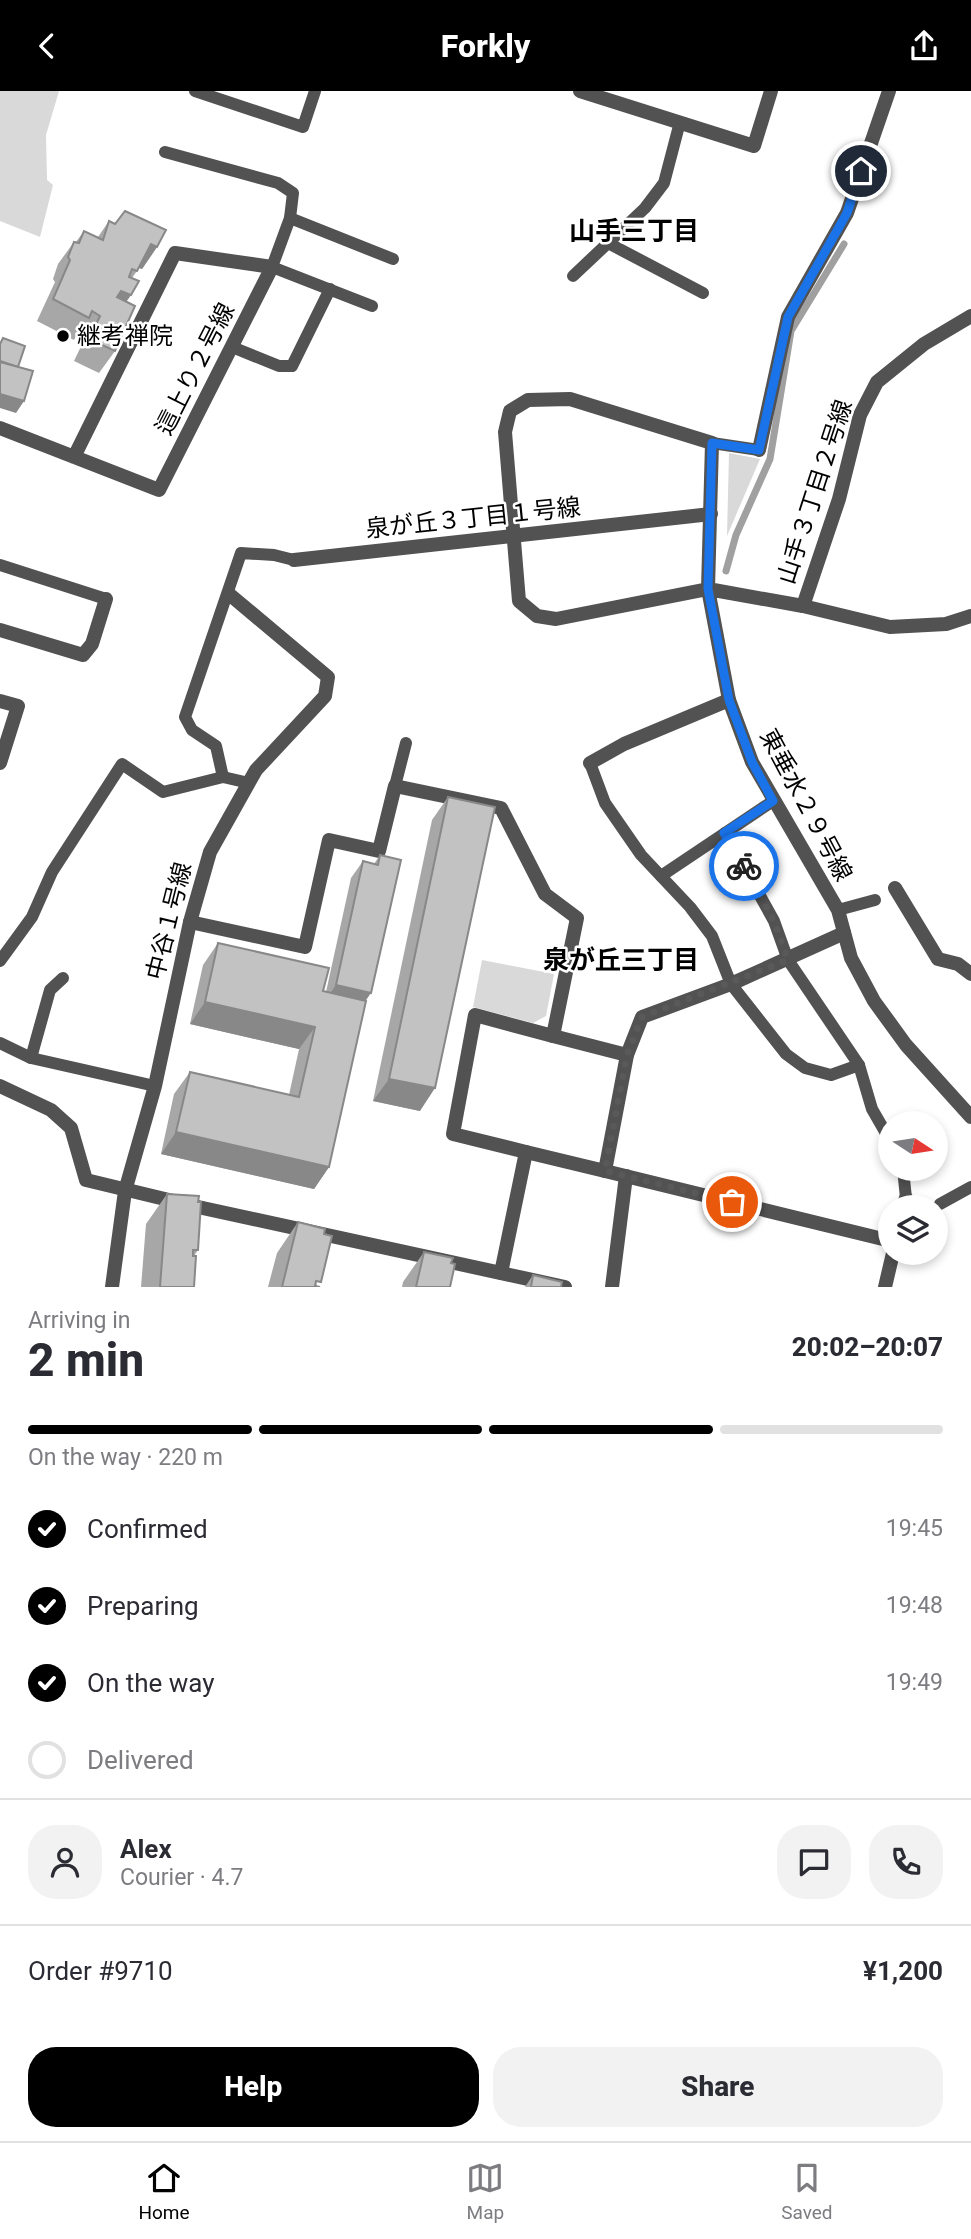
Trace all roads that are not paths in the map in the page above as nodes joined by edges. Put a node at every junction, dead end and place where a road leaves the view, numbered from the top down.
1 (195, 91) edge
2 (315, 91) edge
3 (580, 91) edge
4 (771, 91) edge
5 (889, 91) edge
6 (680, 123) junction
7 (165, 152) dead end
8 (290, 218) junction
9 (608, 243) junction
10 (393, 259) dead end
11 (272, 267) junction
12 (573, 276) dead end
13 (330, 289) junction
14 (703, 293) dead end
15 (372, 306) dead end
16 (971, 316) edge
17 (232, 347) junction
18 (0, 428) edge
19 (712, 443) junction
20 (759, 450) joint
21 (74, 457) junction
22 (710, 514) junction
23 (514, 537) junction
24 (294, 560) joint
25 (0, 565) edge
26 (708, 589) junction
27 (229, 594) junction
28 (106, 599) joint
29 (803, 606) junction
30 (971, 616) edge
31 (0, 630) edge
32 (729, 700) junction
33 (0, 701) edge
34 (406, 743) dead end
35 (590, 762) joint
36 (0, 763) edge
37 (223, 777) junction
38 (249, 783) junction
39 (395, 786) junction
40 (773, 801) junction
41 (724, 833) junction
42 (661, 876) junction
43 (895, 888) dead end
44 (875, 900) dead end
45 (838, 910) junction
46 (190, 922) junction
47 (844, 933) junction
48 (788, 960) junction
49 (0, 961) edge
50 (971, 974) edge
51 (63, 978) dead end
52 (731, 984) junction
53 (552, 1036) junction
54 (0, 1043) edge
55 (627, 1055) junction
56 (31, 1058) junction
57 (859, 1065) junction
58 (0, 1086) edge
59 (155, 1086) junction
60 (971, 1117) edge
61 (878, 1119) edge
62 (526, 1152) junction
63 (605, 1171) junction
64 (626, 1176) junction
65 (971, 1187) edge
66 (125, 1191) junction
67 (948, 1200) edge
68 (878, 1238) edge
69 (890, 1265) edge
70 (501, 1273) junction
71 (112, 1287) edge
72 (565, 1287) edge
73 (612, 1287) edge
74 (885, 1287) edge

1 - 2 lane
3 - 6 street
4 - 6 street
5 - 20 street
6 - 9 lane
7 - 8 lane
8 - 10 lane
8 - 11 lane
9 - 12 lane
9 - 14 lane
11 - 13 lane
11 - 17 street, 這上り２号線
11 - 21 street
13 - 15 lane
13 - 17 lane
16 - 29 street, 山手３丁目２号線
17 - 21 street, 這上り２号線
18 - 21 street
19 - 20 lane
19 - 22 street, 東垂水２９号線
19 - 23 street
22 - 23 street, 泉が丘３丁目１号線
22 - 26 street, 東垂水２９号線
23 - 24 street, 泉が丘３丁目１号線
23 - 26 street
24 - 27 lane, 泉が丘３丁目１号線
25 - 28 lane
26 - 29 street
26 - 32 street, 東垂水２９号線
27 - 37 lane
27 - 38 street, 中谷１号線
28 - 31 street
29 - 30 street
32 - 35 street
32 - 40 street, 東垂水２９号線
33 - 36 street
34 - 39 lane
35 - 42 lane
37 - 38 lane
37 - 49 lane
38 - 46 street, 中谷１号線
39 - 46 street
39 - 53 street
40 - 41 lane
40 - 45 street, 東垂水２９号線
41 - 42 lane
41 - 48 lane
42 - 52 lane
43 - 50 street
44 - 45 lane
45 - 47 street, 東垂水２９号線
46 - 59 street, 中谷１号線
47 - 48 street
47 - 60 street, 東垂水２９号線
48 - 52 street
48 - 57 lane
51 - 56 lane
52 - 55 street
52 - 57 lane
53 - 55 street
53 - 62 street
54 - 56 lane
55 - 63 street
56 - 59 lane
57 - 61 lane
58 - 66 street
59 - 66 street, 中谷１号線
62 - 63 street
62 - 70 street
63 - 64 street
64 - 68 street
64 - 73 street
65 - 67 lane
66 - 70 street
66 - 71 street, 中谷１号線
69 - 74 street
70 - 72 street

